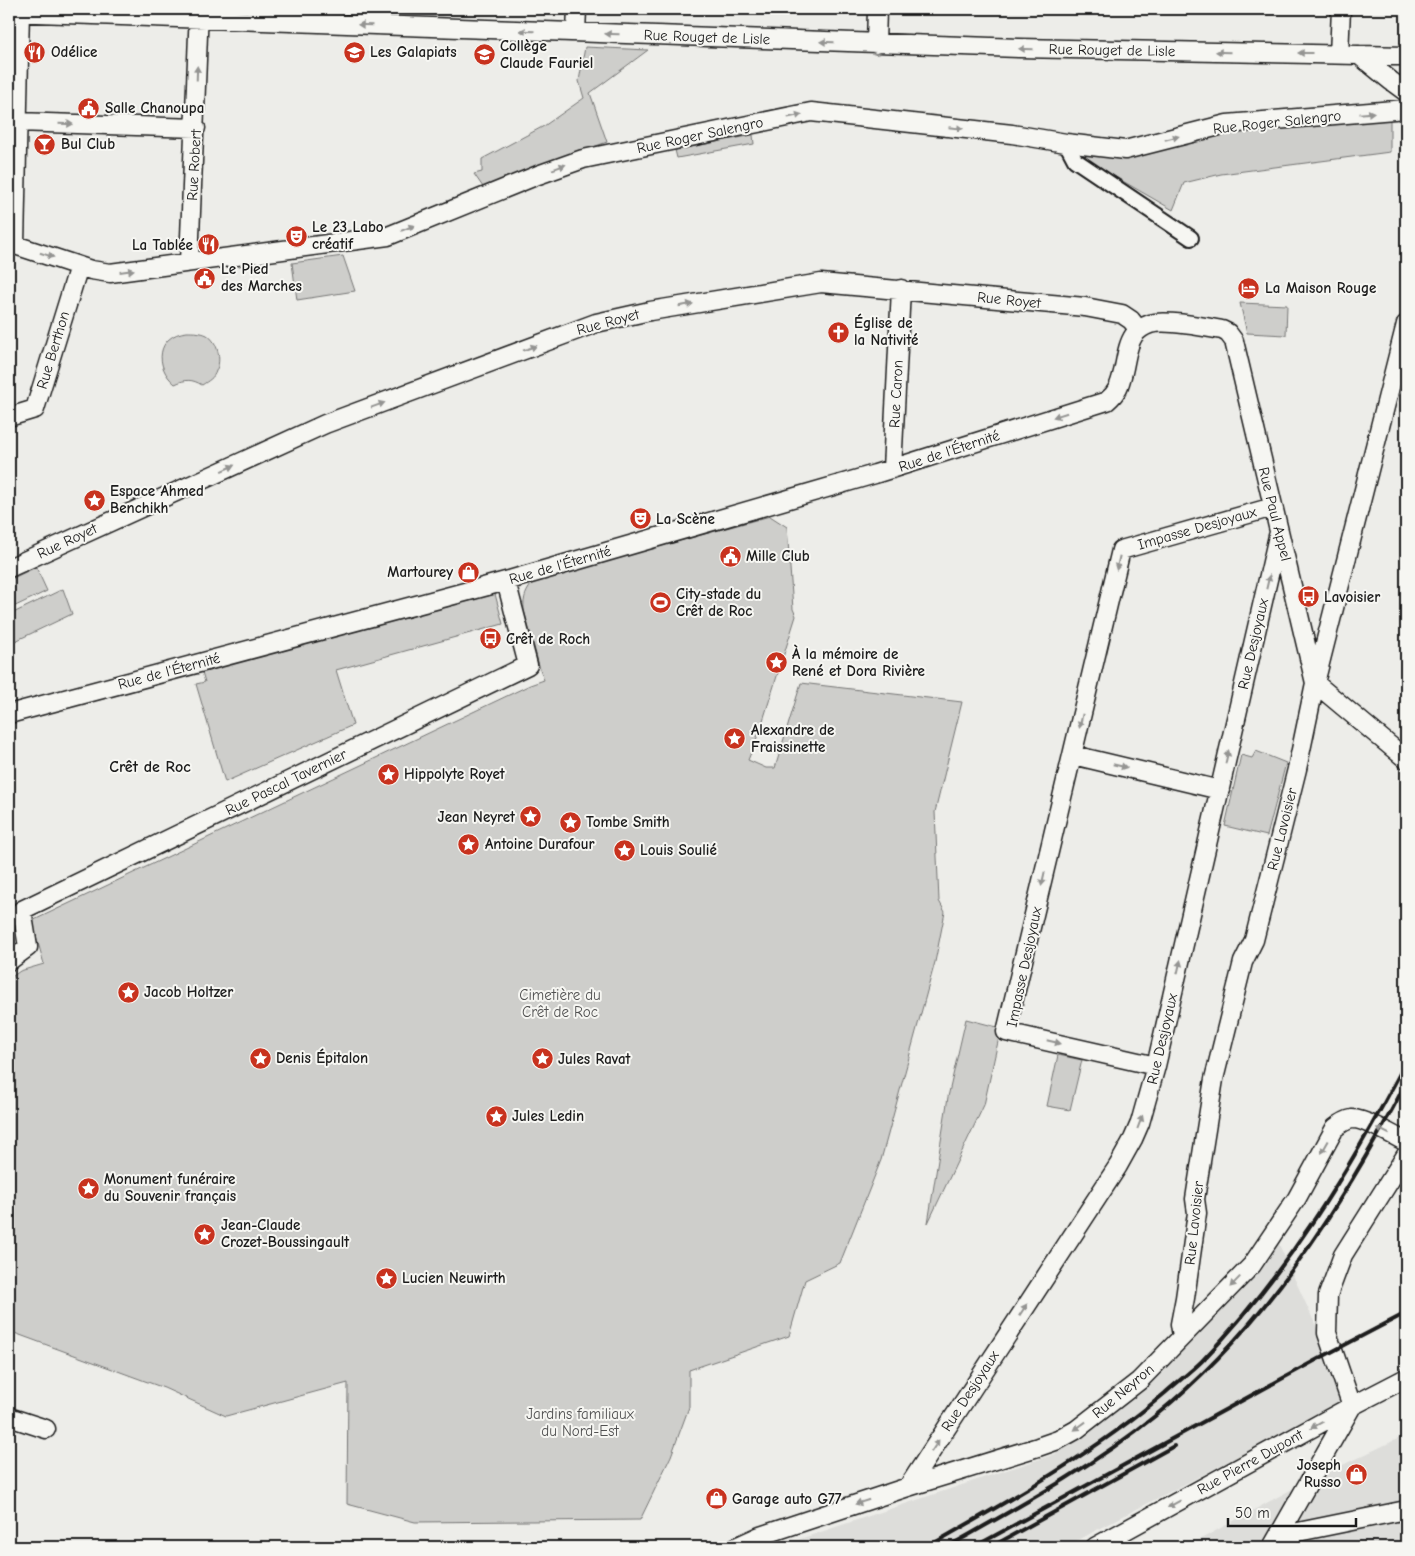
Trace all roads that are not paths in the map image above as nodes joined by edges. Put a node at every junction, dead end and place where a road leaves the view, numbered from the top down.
1 (577, 9) edge
2 (877, 9) edge
3 (1341, 9) edge
4 (16, 11) edge
5 (199, 14) edge
6 (576, 32) junction
7 (876, 44) junction
8 (1339, 54) junction
9 (1359, 55) junction
10 (1406, 56) edge
11 (1406, 92) edge
12 (1406, 109) edge
13 (17, 122) junction
14 (196, 128) junction
15 (1066, 143) junction
16 (1191, 238) dead end
17 (12, 244) edge
18 (189, 262) junction
19 (79, 266) junction
20 (901, 289) junction
21 (1406, 326) edge
22 (1139, 330) junction
23 (9, 417) edge
24 (892, 469) junction
25 (1273, 507) junction
26 (1279, 533) junction
27 (9, 568) edge
28 (506, 581) junction
29 (1315, 683) junction
30 (9, 714) edge
31 (1073, 755) junction
32 (1406, 759) edge
33 (1220, 790) junction
34 (9, 961) edge
35 (1156, 1066) junction
36 (1406, 1142) edge
37 (1406, 1155) edge
38 (1182, 1336) junction
39 (1406, 1378) edge
40 (1352, 1406) junction
41 (9, 1417) edge
42 (46, 1429) dead end
43 (908, 1487) junction
44 (1406, 1510) edge
45 (1276, 1540) edge
46 (736, 1547) edge
47 (1095, 1547) edge

1 - 6 street
2 - 7 street
3 - 8 street
4 - 5 street, Rue Rouget de Lisle
4 - 13 street
6 -> 5 street, Rue Rouget de Lisle
14 -> 5 street, Rue Robert
7 -> 6 street, Rue Rouget de Lisle
8 -> 7 street, Rue Rouget de Lisle
8 - 9 street, Rue Rouget de Lisle
9 - 10 street, Rue Rouget de Lisle
9 - 11 street
15 -> 12 street, Rue Roger Salengro
13 -> 14 street
13 - 17 street
14 - 18 street, Rue Robert
15 - 16 street
18 -> 15 street, Rue Roger Salengro
17 -> 19 street, Rue Roger Salengro
19 -> 18 street, Rue Roger Salengro
19 - 23 street, Rue Berthon
20 - 22 street, Rue Royet
20 - 24 street, Rue Caron
27 -> 20 street, Rue Royet
21 - 29 street, Rue Lavoisier
22 -> 24 street, Rue de l'Éternité
22 - 25 street, Rue Paul Appel
24 - 28 street, Rue de l'Éternité
25 - 26 street, Rue Paul Appel
25 -> 31 street, Impasse Desjoyaux
26 - 29 street, Rue Paul Appel
33 -> 26 street, Rue Desjoyaux
28 - 30 street, Rue de l'Éternité
28 - 34 street, Rue Pascal Tavernier
29 - 32 street
29 - 38 street, Rue Lavoisier
31 -> 33 street
31 -> 35 street, Impasse Desjoyaux
35 -> 33 street, Rue Desjoyaux
43 -> 35 street, Rue Desjoyaux
36 -> 38 street, Rue Neyron
37 - 40 street
38 -> 43 street, Rue Neyron
39 - 40 street, Rue Pierre Dupont
40 - 45 street
40 -> 47 street, Rue Pierre Dupont
41 - 42 street
43 -> 46 street, Rue Neyron
44 - 45 street

